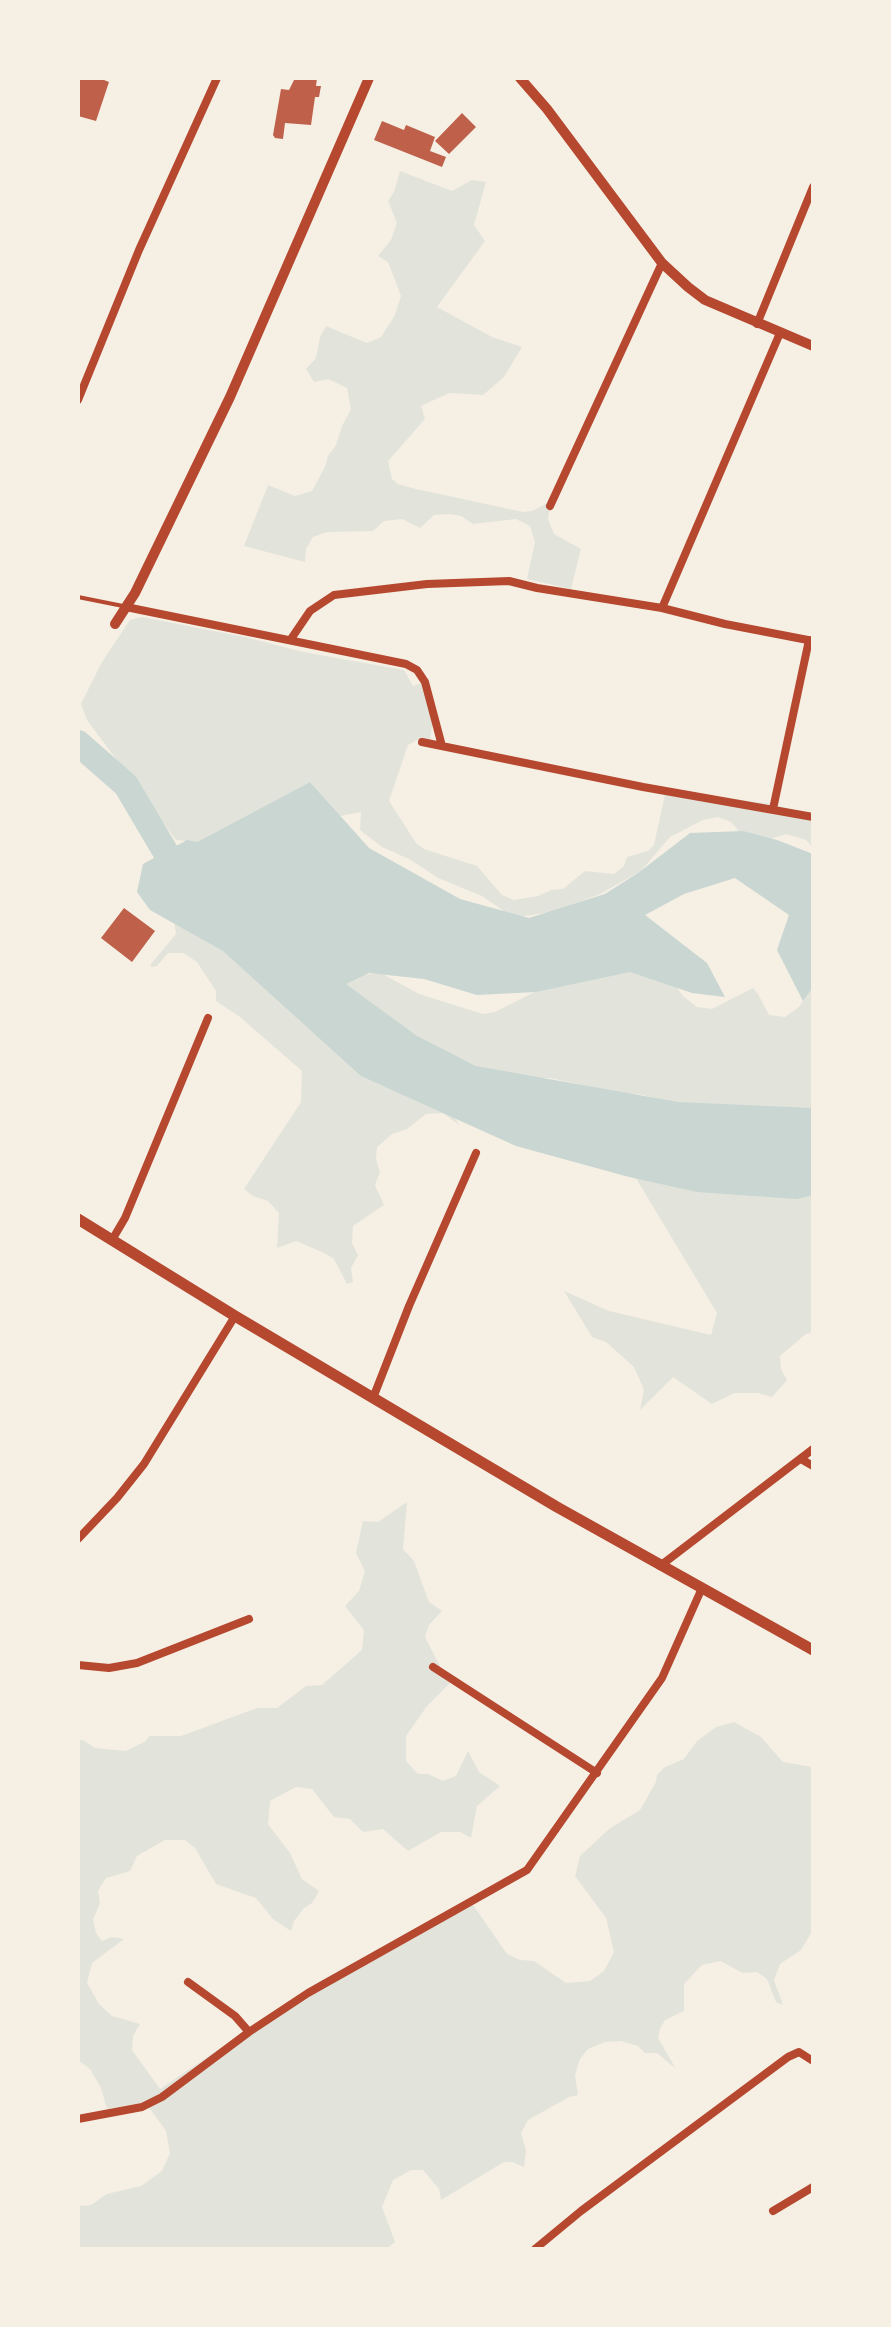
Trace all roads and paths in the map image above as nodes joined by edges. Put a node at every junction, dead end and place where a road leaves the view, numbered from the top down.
1 (217, 78) edge
2 (369, 78) edge
3 (520, 78) edge
4 (813, 187) edge
5 (662, 263) junction
6 (757, 324) junction
7 (780, 333) junction
8 (813, 346) edge
9 (78, 400) edge
10 (550, 506) dead end
11 (78, 597) edge
12 (126, 607) junction
13 (662, 608) junction
14 (115, 624) dead end
15 (291, 639) junction
16 (811, 640) edge
17 (422, 742) dead end
18 (442, 746) junction
19 (773, 809) junction
20 (813, 817) edge
21 (208, 1018) dead end
22 (476, 1153) dead end
23 (78, 1219) edge
24 (112, 1240) junction
25 (235, 1316) junction
26 (373, 1398) junction
27 (813, 1449) edge
28 (801, 1459) junction
29 (813, 1466) edge
30 (78, 1539) edge
31 (660, 1566) junction
32 (702, 1588) junction
33 (249, 1619) dead end
34 (813, 1650) edge
35 (78, 1665) edge
36 (433, 1667) dead end
37 (597, 1773) junction
38 (188, 1982) dead end
39 (249, 2032) junction
40 (813, 2061) edge
41 (78, 2119) edge
42 (813, 2187) edge
43 (773, 2211) dead end
44 (535, 2249) edge

1 - 9 street
2 - 12 street
3 - 5 street
4 - 6 street
5 - 6 street
5 - 10 street
6 - 7 street
7 - 8 street
7 - 13 street
11 - 12 lane
12 - 14 street
12 - 15 street
13 - 15 street
13 - 16 street
15 - 18 street
16 - 19 street
17 - 18 street
18 - 19 street
19 - 20 street
21 - 24 street
22 - 26 street
23 - 24 main road
24 - 25 main road
25 - 26 main road
25 - 30 street
26 - 31 main road
27 - 28 street
28 - 29 street
28 - 31 street
31 - 32 main road
32 - 34 main road
32 - 37 street
33 - 35 street
36 - 37 street
37 - 39 street
38 - 39 street
39 - 41 street
40 - 44 street
42 - 43 street

